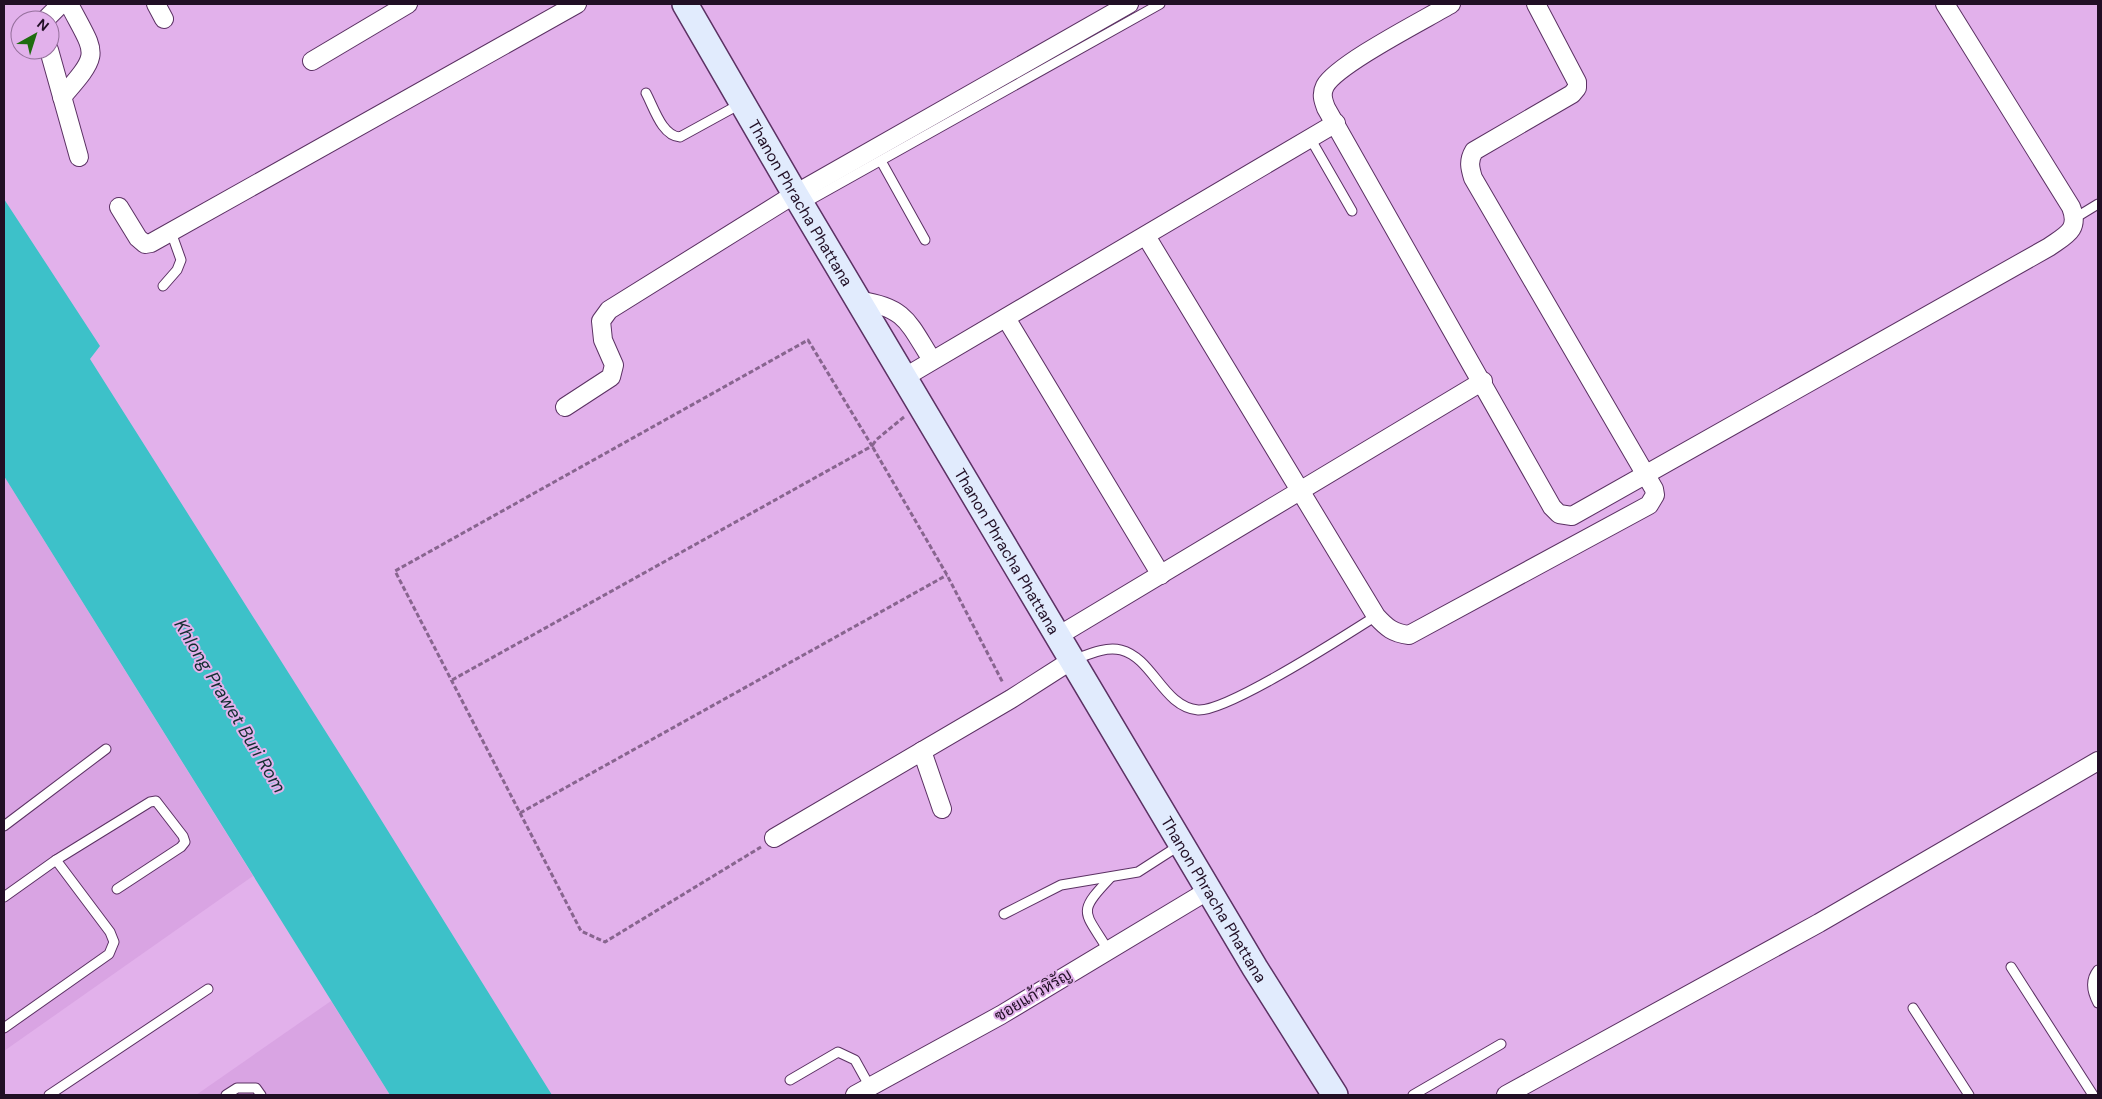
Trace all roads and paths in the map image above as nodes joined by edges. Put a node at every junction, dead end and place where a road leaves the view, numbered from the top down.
1 (70, 4) edge
2 (408, 4) edge
3 (577, 4) edge
4 (685, 4) edge
5 (1128, 4) edge
6 (1160, 4) edge
7 (1451, 4) edge
8 (1536, 4) edge
9 (1945, 4) edge
10 (52, 60) edge
11 (312, 61) dead end
12 (646, 93) dead end
13 (62, 97) junction
14 (743, 102) junction
15 (1336, 123) junction
16 (1310, 138) junction
17 (79, 157) dead end
18 (881, 161) junction
19 (799, 199) junction
20 (2098, 204) edge
21 (119, 207) dead end
22 (1352, 211) dead end
23 (2076, 218) junction
24 (170, 232) junction
25 (1146, 236) junction
26 (925, 240) dead end
27 (163, 286) dead end
28 (860, 301) junction
29 (1006, 318) junction
30 (932, 360) junction
31 (905, 377) junction
32 (1483, 381) junction
33 (920, 403) junction
34 (565, 407) dead end
35 (872, 446) junction
36 (1646, 476) junction
37 (1300, 491) junction
38 (1161, 574) junction
39 (947, 575) junction
40 (1376, 616) junction
41 (1058, 636) junction
42 (1072, 660) junction
43 (452, 680) junction
44 (1010, 699) junction
45 (106, 749) dead end
46 (922, 751) junction
47 (2098, 762) edge
48 (942, 809) dead end
49 (520, 813) junction
50 (4, 826) edge
51 (774, 838) joint
52 (1182, 845) junction
53 (56, 860) junction
54 (1111, 877) junction
55 (117, 889) dead end
56 (1209, 890) junction
57 (4, 897) edge
58 (1004, 914) dead end
59 (1108, 950) junction
60 (2011, 966) dead end
61 (2098, 970) edge
62 (208, 989) dead end
63 (2098, 1003) edge
64 (1913, 1008) dead end
65 (4, 1028) edge
66 (1501, 1044) dead end
67 (790, 1080) dead end
68 (862, 1091) edge
69 (49, 1095) edge
70 (226, 1095) edge
71 (261, 1095) edge
72 (1335, 1095) edge
73 (1413, 1095) edge
74 (1506, 1095) edge
75 (1969, 1095) edge
76 (2093, 1095) edge

1 - 13 street
2 - 11 street
3 - 24 street
4 - 14 street, Thanon Phracha Phattana
5 - 19 street
6 - 18 lane
7 - 15 street
8 - 36 street
9 - 23 street
10 - 13 street
12 - 14 lane
13 - 17 street
14 - 19 street, Thanon Phracha Phattana
15 - 16 street
15 - 32 street
16 - 22 lane
16 - 25 street
18 - 19 lane
18 - 26 lane
19 - 28 street, Thanon Phracha Phattana
19 - 34 street
20 - 23 lane
21 - 24 street
23 - 36 street
24 - 27 lane
25 - 29 street
25 - 37 street
28 - 30 street
28 - 31 street, Thanon Phracha Phattana
29 - 30 street
29 - 38 street
30 - 31 street
31 - 33 street, Thanon Phracha Phattana
32 - 36 street
32 - 37 street
33 - 35 path
33 - 41 street, Thanon Phracha Phattana
35 - 39 path
35 - 43 path
35 - 43 path
36 - 40 street
37 - 38 street
37 - 40 street
38 - 41 street
39 - 44 path
39 - 49 path
40 - 42 lane
41 - 42 street, Thanon Phracha Phattana
42 - 44 street
42 - 52 street, Thanon Phracha Phattana
43 - 49 path
44 - 46 street
45 - 50 lane
46 - 48 street
46 - 51 street
47 - 74 street
49 - 51 path
52 - 54 lane
52 - 56 street, Thanon Phracha Phattana
53 - 55 lane
53 - 57 lane
53 - 65 lane
54 - 58 lane
54 - 59 lane
56 - 59 street, ซอยแก้วหิรัญ
56 - 72 street, Thanon Phracha Phattana
59 - 68 street, ซอยแก้วหิรัญ
60 - 76 lane
61 - 63 lane
62 - 69 lane
64 - 75 lane
66 - 73 lane
67 - 68 lane
70 - 71 lane

